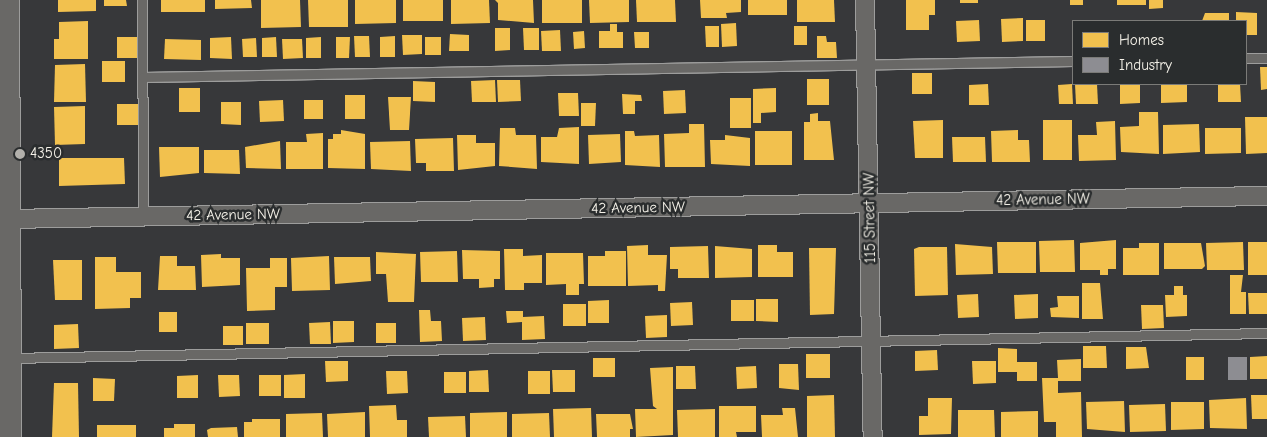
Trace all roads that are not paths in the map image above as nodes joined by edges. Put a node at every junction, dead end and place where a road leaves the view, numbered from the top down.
1 (8, 0) edge
2 (142, 0) edge
3 (865, 0) edge
4 (1247, 58) edge
5 (1267, 58) edge
6 (1072, 61) edge
7 (867, 65) junction
8 (143, 77) junction
9 (1267, 196) edge
10 (869, 203) junction
11 (143, 217) junction
12 (8, 218) junction
13 (1267, 334) edge
14 (871, 340) junction
15 (5, 358) edge
16 (10, 437) edge
17 (873, 437) edge

1 - 12 street
2 - 8 lane
3 - 7 street, 115 Street NW
4 - 5 lane
6 - 7 lane
7 - 8 lane
7 - 10 street, 115 Street NW
8 - 11 lane
9 - 10 street, 42 Avenue NW
10 - 11 street, 42 Avenue NW
10 - 14 street, 115 Street NW
11 - 12 street, 42 Avenue NW
12 - 15 street
13 - 14 lane
14 - 15 lane
14 - 17 street, 115 Street NW
15 - 16 street

